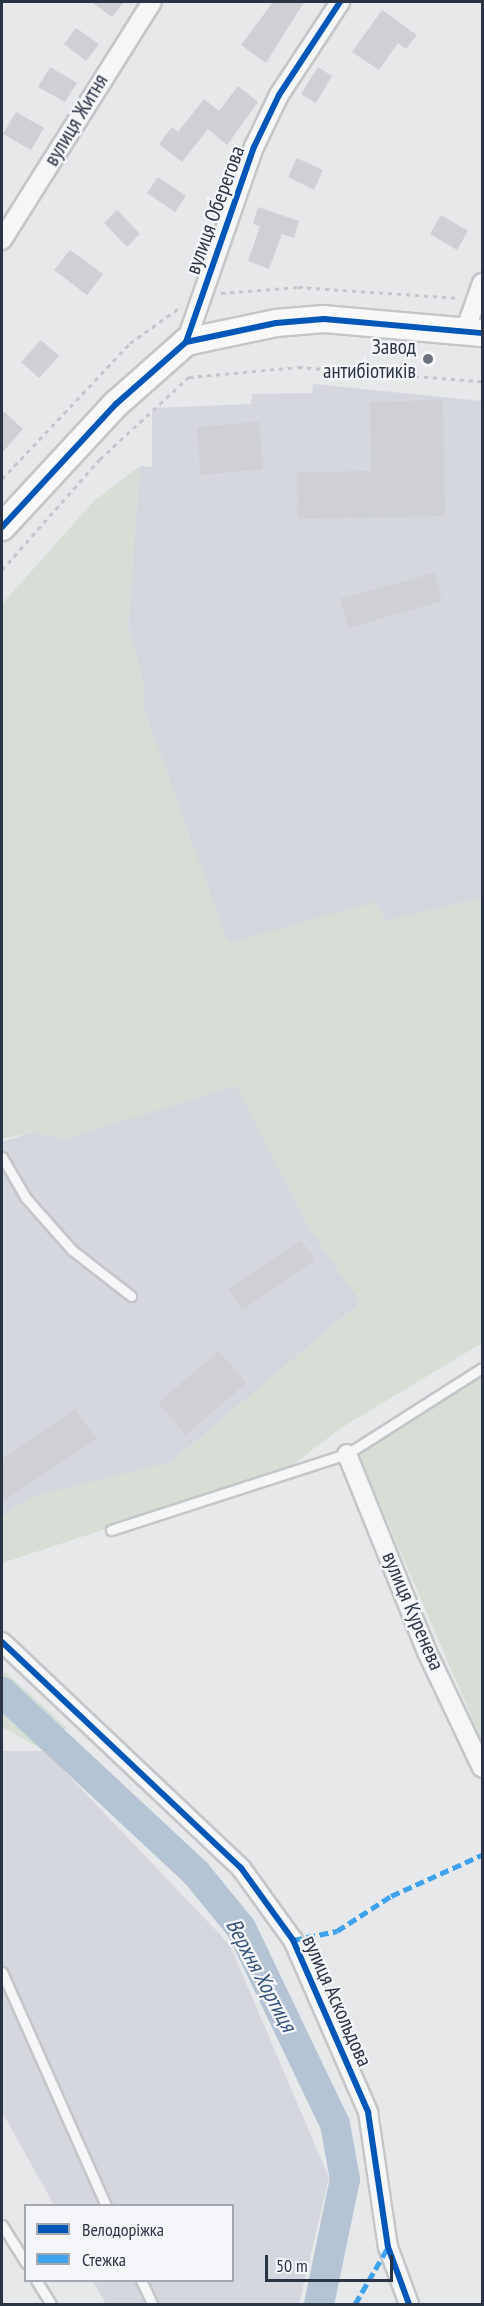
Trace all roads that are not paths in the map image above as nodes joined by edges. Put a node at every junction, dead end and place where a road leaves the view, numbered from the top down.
1 (153, 2) edge
2 (340, 2) edge
3 (2, 240) edge
4 (483, 283) edge
5 (474, 332) edge
6 (186, 342) junction
7 (2, 527) edge
8 (2, 1157) edge
9 (131, 1296) dead end
10 (483, 1368) edge
11 (347, 1454) junction
12 (111, 1530) dead end
13 (2, 1642) edge
14 (483, 1768) edge
15 (2, 1972) edge
16 (106, 2204) edge
17 (2, 2226) edge
18 (24, 2261) edge
19 (37, 2282) edge
20 (142, 2282) edge
21 (51, 2304) edge
22 (153, 2304) edge
23 (409, 2304) edge

1 - 3 street, вулиця Житня
2 - 6 street, вулиця Оберегова
4 - 5 street
5 - 6 street
6 - 7 street
8 - 9 lane
10 - 11 lane
11 - 12 lane
11 - 14 street, вулиця Куренева
13 - 23 street, вулиця Аскольдова
15 - 16 lane
17 - 18 lane
19 - 21 lane
20 - 22 lane

